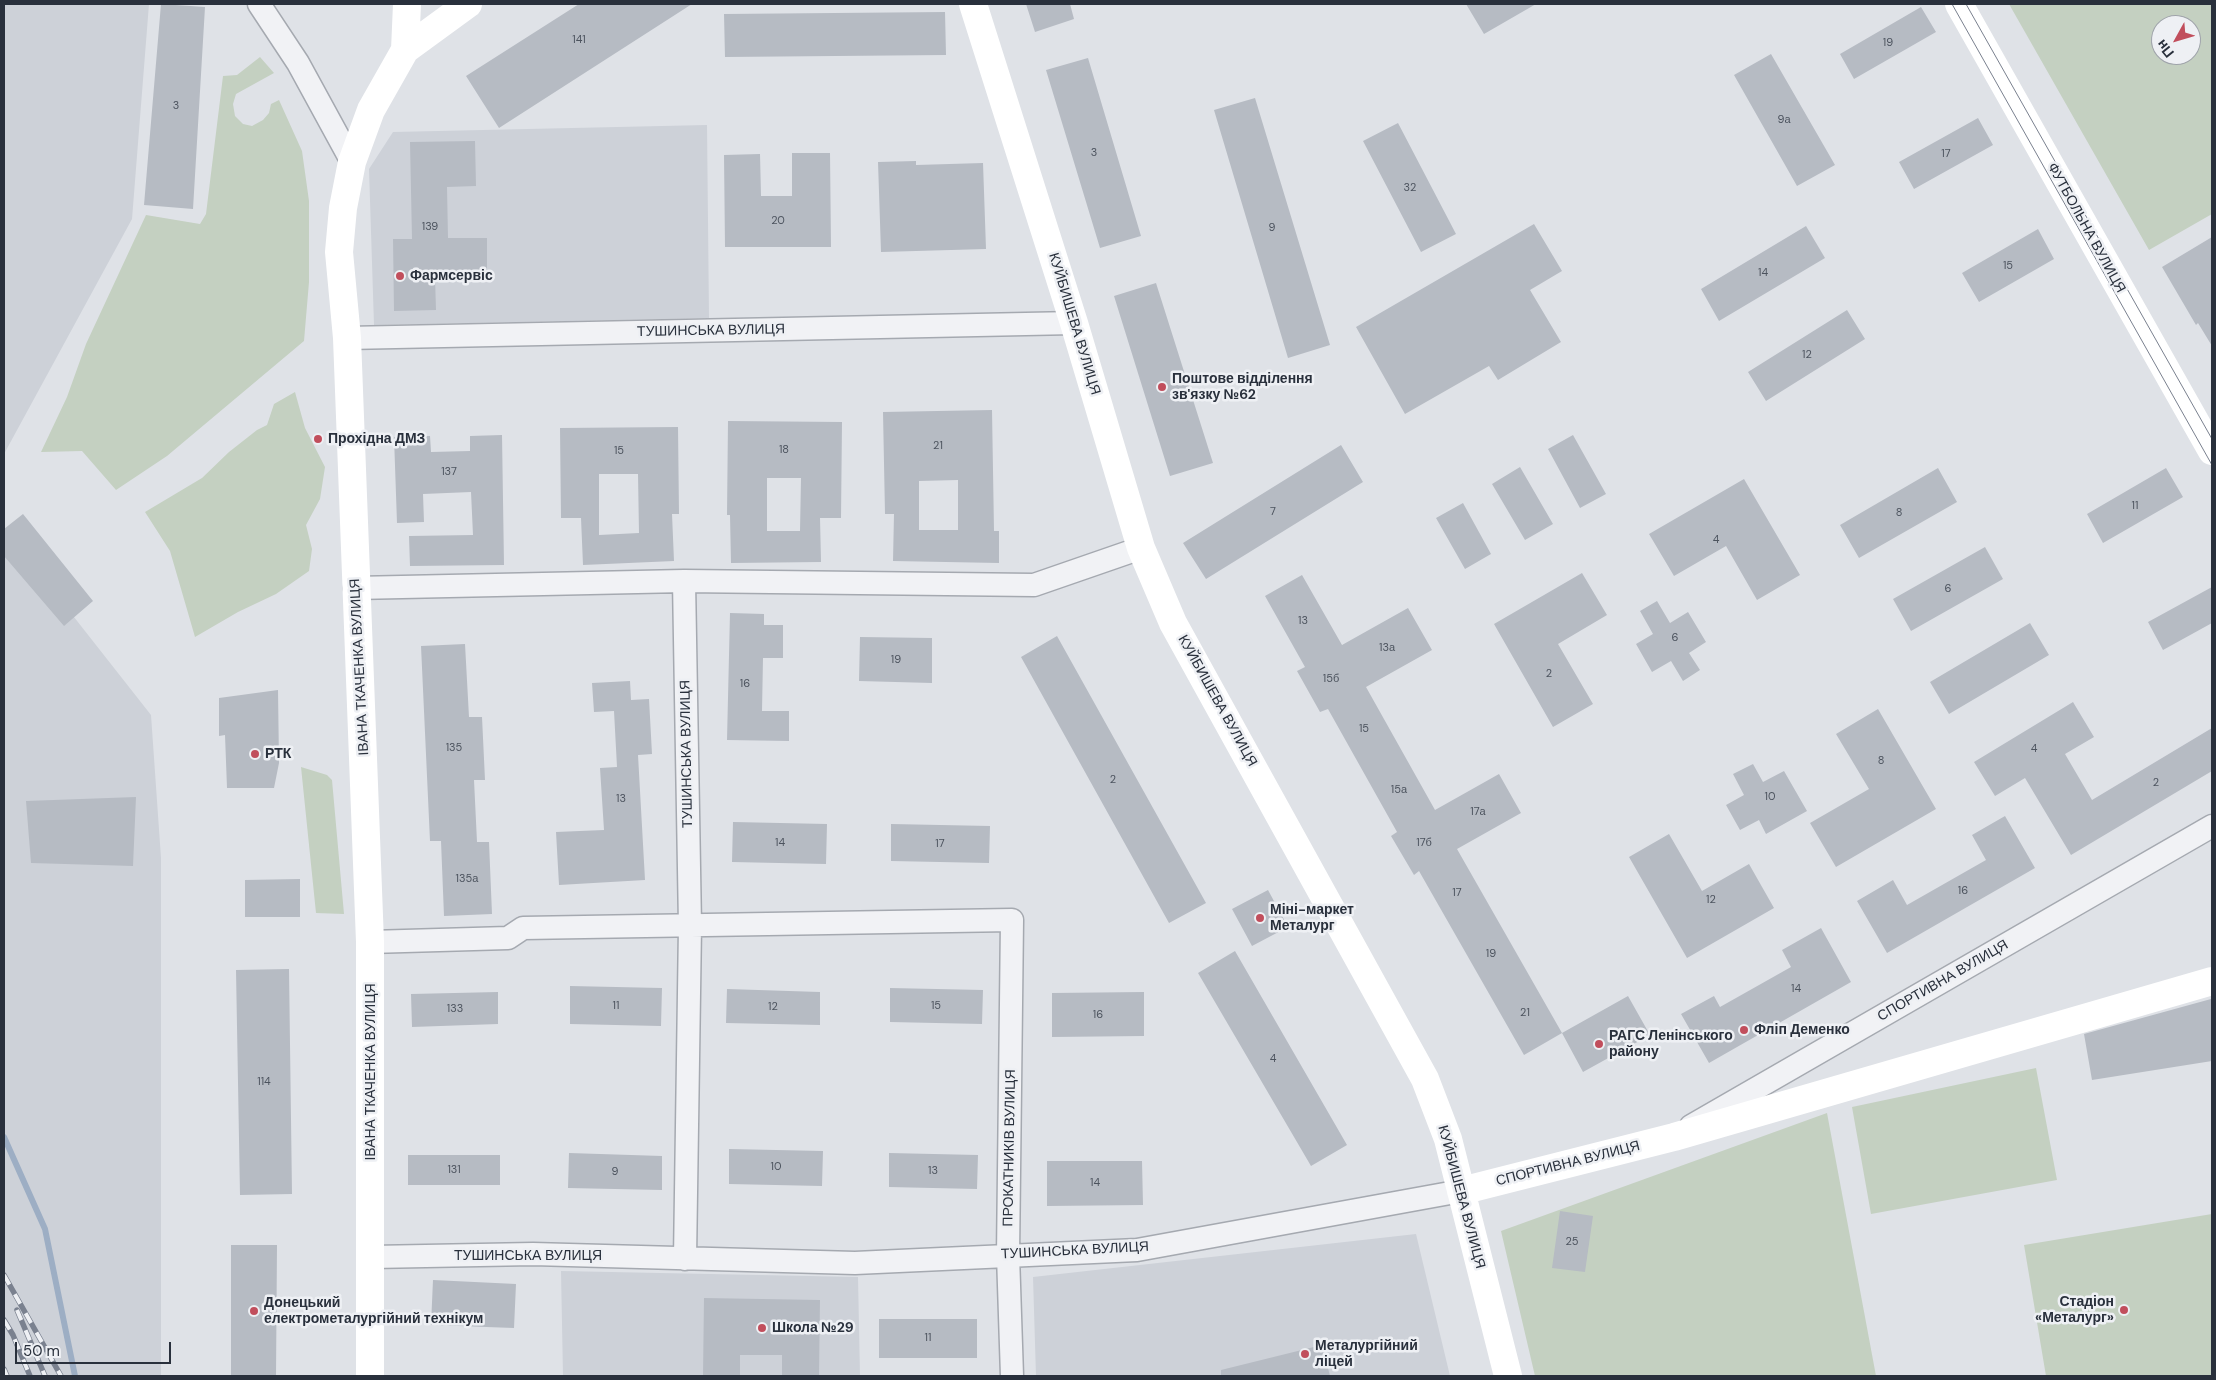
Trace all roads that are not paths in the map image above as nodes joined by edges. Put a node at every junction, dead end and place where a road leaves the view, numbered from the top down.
1 (259, 4) edge
2 (407, 4) edge
3 (468, 4) edge
4 (974, 4) edge
5 (1959, 4) edge
6 (404, 50) junction
7 (352, 162) junction
8 (1074, 323) junction
9 (347, 338) junction
10 (2212, 451) edge
11 (1141, 548) junction
12 (684, 581) junction
13 (355, 588) junction
14 (2212, 826) edge
15 (690, 926) junction
16 (370, 942) junction
17 (2212, 981) edge
18 (1674, 1137) junction
19 (1461, 1191) junction
20 (1008, 1255) junction
21 (372, 1257) junction
22 (685, 1259) junction
23 (370, 1376) edge
24 (1012, 1376) edge
25 (1508, 1376) edge

1 - 7 street
2 - 6 main road
3 - 6 main road, ІВАНА ТКАЧЕНКА ВУЛИЦЯ
4 - 8 main road, КУЙБИШЕВА ВУЛИЦЯ
5 - 10 main road, ФУТБОЛЬНА ВУЛИЦЯ
6 - 7 main road, ІВАНА ТКАЧЕНКА ВУЛИЦЯ
7 - 9 main road, ІВАНА ТКАЧЕНКА ВУЛИЦЯ
8 - 9 street, ТУШИНСЬКА ВУЛИЦЯ
8 - 11 main road, КУЙБИШЕВА ВУЛИЦЯ
9 - 13 main road, ІВАНА ТКАЧЕНКА ВУЛИЦЯ
11 - 12 street
11 - 19 main road, КУЙБИШЕВА ВУЛИЦЯ
12 - 13 street
12 - 15 street, ТУШИНСЬКА ВУЛИЦЯ
13 - 16 main road, ІВАНА ТКАЧЕНКА ВУЛИЦЯ
14 - 18 street, СПОРТИВНА ВУЛИЦЯ
15 - 16 street
15 - 20 street, ПРОКАТНИКІВ ВУЛИЦЯ
15 - 22 street, ТУШИНСЬКА ВУЛИЦЯ
16 - 21 main road, ІВАНА ТКАЧЕНКА ВУЛИЦЯ
17 - 18 main road, СПОРТИВНА ВУЛИЦЯ
18 - 19 main road, СПОРТИВНА ВУЛИЦЯ
19 - 20 street, ТУШИНСЬКА ВУЛИЦЯ
19 - 25 main road, КУЙБИШЕВА ВУЛИЦЯ
20 - 22 street, ТУШИНСЬКА ВУЛИЦЯ
20 - 24 street, ПРОКАТНИКІВ ВУЛИЦЯ
21 - 22 street, ТУШИНСЬКА ВУЛИЦЯ
21 - 23 main road, ІВАНА ТКАЧЕНКА ВУЛИЦЯ

